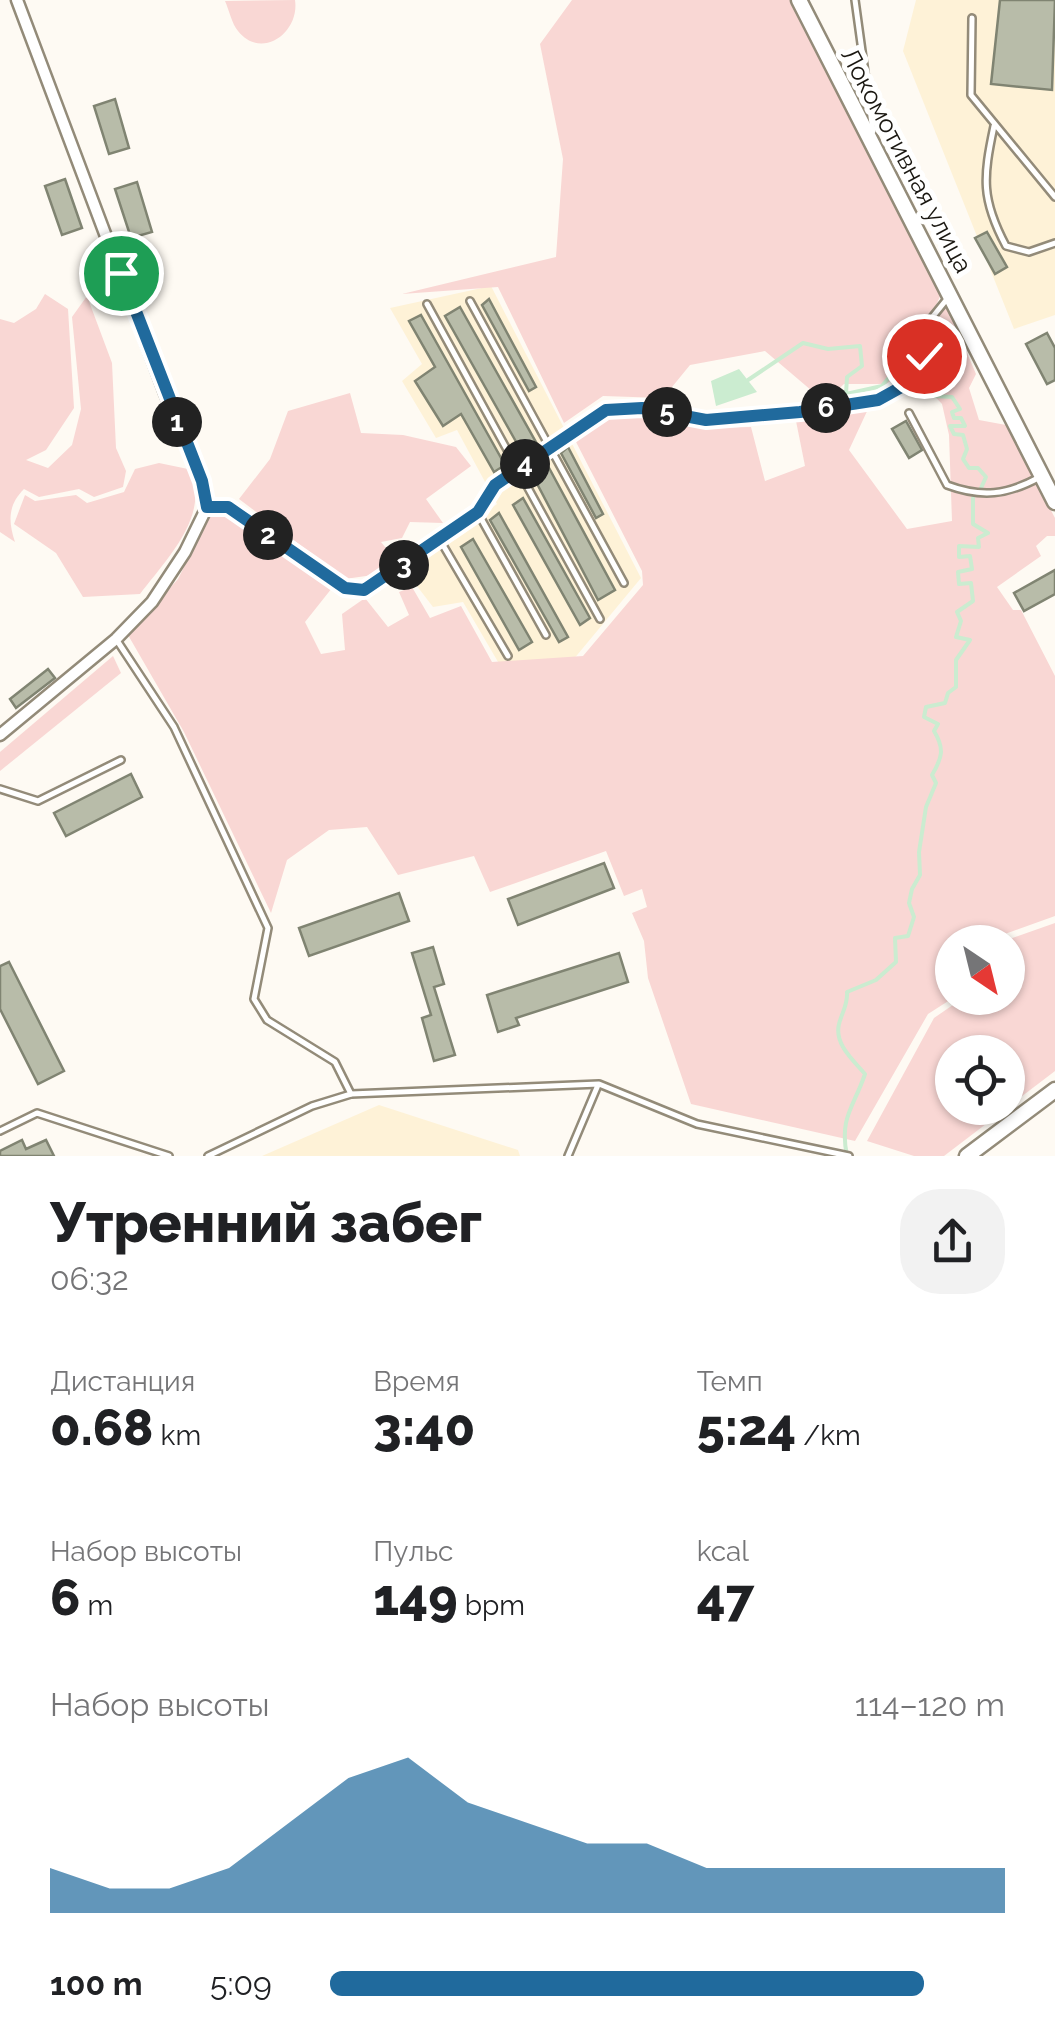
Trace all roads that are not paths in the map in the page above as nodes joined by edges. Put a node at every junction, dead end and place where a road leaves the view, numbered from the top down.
1 (17, 0) edge
2 (800, 0) edge
3 (855, 0) edge
4 (972, 18) dead end
5 (994, 126) junction
6 (875, 144) junction
7 (1055, 197) edge
8 (1055, 243) edge
9 (951, 292) junction
10 (470, 301) dead end
11 (427, 304) dead end
12 (909, 413) dead end
13 (549, 447) junction
14 (518, 469) junction
15 (1042, 476) junction
16 (1055, 502) edge
17 (207, 507) junction
18 (478, 512) junction
19 (440, 540) junction
20 (624, 583) dead end
21 (600, 620) dead end
22 (546, 635) dead end
23 (116, 639) junction
24 (508, 656) dead end
25 (5, 726) edge
26 (0, 735) edge
27 (121, 760) dead end
28 (0, 788) edge
29 (599, 1084) junction
30 (1055, 1090) edge
31 (351, 1094) junction
32 (0, 1131) edge
33 (169, 1156) edge
34 (208, 1156) edge
35 (568, 1156) edge
36 (849, 1156) edge
37 (967, 1156) edge

1 - 17 street
2 - 6 street, Локомотивная улица
3 - 6 lane
4 - 5 lane
5 - 7 lane
5 - 8 lane
6 - 9 street, Локомотивная улица
9 - 13 lane
9 - 15 street, Локомотивная улица
10 - 13 lane
11 - 14 lane
12 - 15 lane
13 - 14 lane
13 - 20 lane
14 - 18 lane
14 - 21 lane
15 - 16 street, Локомотивная улица
17 - 19 lane
17 - 23 street
18 - 19 lane
18 - 22 lane
19 - 24 lane
23 - 25 street
23 - 31 lane
25 - 26 street
27 - 28 lane
29 - 31 lane
29 - 35 lane
29 - 36 lane
30 - 37 street
31 - 34 lane
32 - 33 lane

